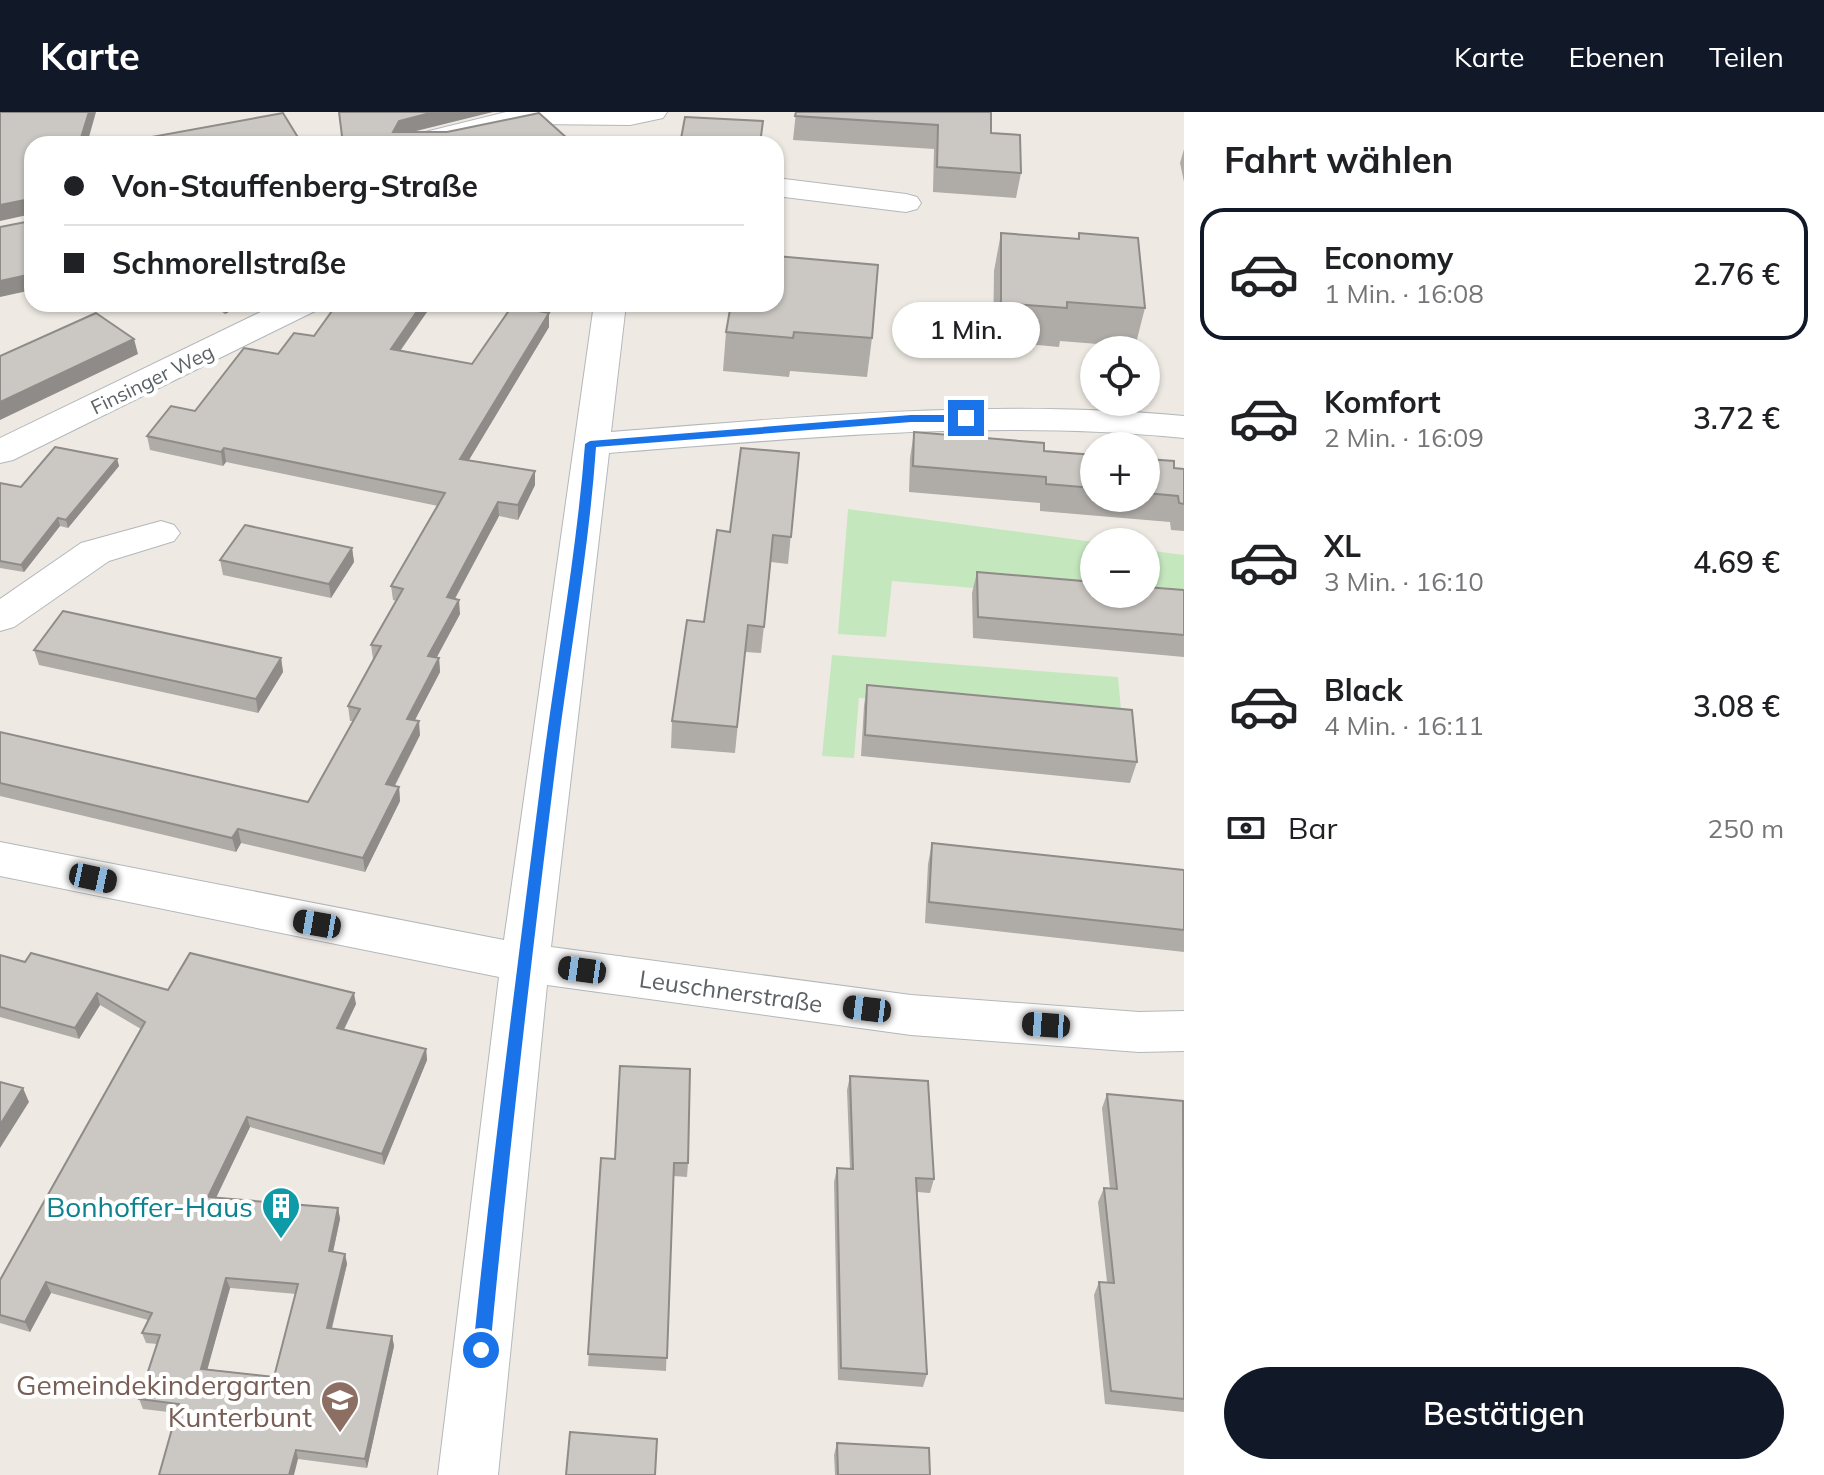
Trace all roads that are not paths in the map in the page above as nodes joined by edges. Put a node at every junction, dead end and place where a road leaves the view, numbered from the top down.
1 (646, 115) edge
2 (447, 136) edge
3 (621, 136) edge
4 (784, 188) edge
5 (906, 203) dead end
6 (287, 312) edge
7 (609, 312) edge
8 (1184, 427) edge
9 (590, 444) junction
10 (0, 452) edge
11 (161, 533) dead end
12 (0, 618) edge
13 (0, 859) edge
14 (525, 963) junction
15 (1184, 1031) edge
16 (468, 1475) edge

1 - 2 street
1 - 3 street
4 - 5 street
6 - 10 street, Finsinger Weg
7 - 9 street
8 - 9 street
9 - 14 street
11 - 12 street
13 - 14 street, Leuschnerstraße
14 - 15 street, Leuschnerstraße
14 - 16 street

